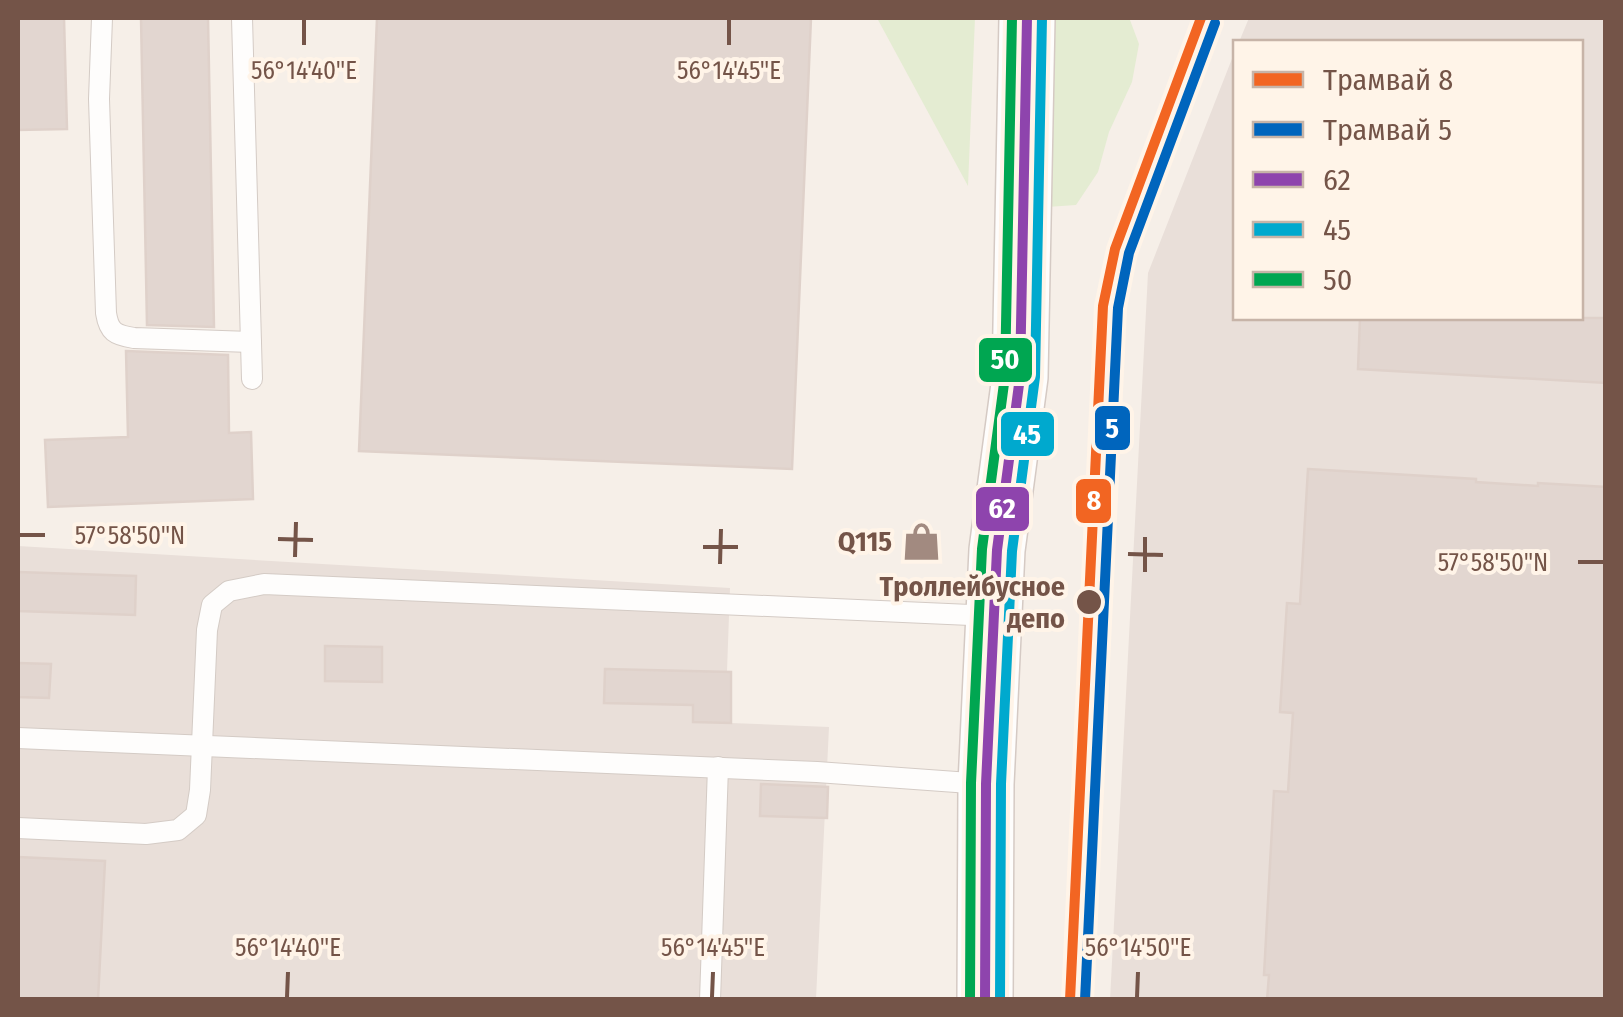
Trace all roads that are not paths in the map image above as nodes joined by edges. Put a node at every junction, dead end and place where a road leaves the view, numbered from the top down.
1 (102, 18) edge
2 (242, 18) edge
3 (1026, 18) edge
4 (251, 342) junction
5 (252, 380) dead end
6 (995, 616) junction
7 (18, 738) edge
8 (202, 747) junction
9 (718, 767) junction
10 (986, 784) junction
11 (18, 828) edge
12 (710, 1000) edge
13 (985, 1000) edge

1 - 4 lane
2 - 4 lane
3 - 6 main road
4 - 5 lane
6 - 8 lane
6 - 10 main road
7 - 8 lane
8 - 9 lane
8 - 11 lane
9 - 10 lane
9 - 12 lane
10 - 13 main road

